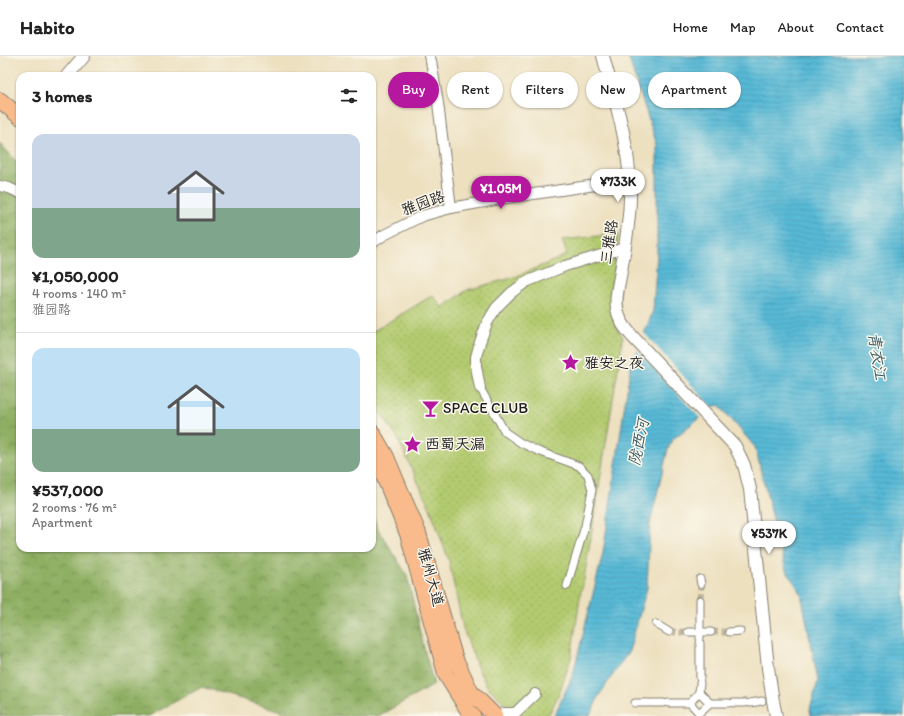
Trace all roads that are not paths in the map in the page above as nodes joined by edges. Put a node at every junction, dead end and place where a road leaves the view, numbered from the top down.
1 (84, 56) edge
2 (429, 56) edge
3 (603, 56) edge
4 (70, 72) edge
5 (0, 90) edge
6 (0, 100) edge
7 (16, 103) edge
8 (16, 113) edge
9 (630, 180) junction
10 (0, 186) edge
11 (16, 191) edge
12 (451, 208) junction
13 (376, 240) edge
14 (624, 248) junction
15 (480, 388) joint
16 (376, 439) edge
17 (376, 459) edge
18 (567, 586) dead end
19 (700, 600) tunnel mouth
20 (656, 624) dead end
21 (740, 631) dead end
22 (669, 632) tunnel mouth
23 (688, 632) tunnel mouth
24 (711, 632) tunnel mouth
25 (730, 632) tunnel mouth
26 (700, 638) junction
27 (699, 692) junction
28 (535, 694) dead end
29 (762, 701) dead end
30 (635, 702) dead end
31 (690, 703) junction
32 (710, 703) junction
33 (699, 714) edge
34 (474, 716) edge
35 (495, 716) edge
36 (500, 716) edge
37 (776, 716) edge

1 - 4 street
2 - 12 street
3 - 9 street, 三雅路
5 - 7 main road
6 - 8 main road
9 - 12 street, 雅园路
9 - 14 street, 三雅路
10 - 11 street
12 - 13 street, 雅园路
14 - 15 street
14 - 37 street, 三雅路
15 - 18 street
16 - 35 main road, 雅州大道
17 - 34 main road, 雅州大道
19 - 26 street
20 - 22 street
21 - 25 street
23 - 26 street
24 - 26 street
26 - 27 street
27 - 31 street
27 - 32 street
28 - 36 street
29 - 32 street
30 - 31 street
31 - 33 street
32 - 33 street

